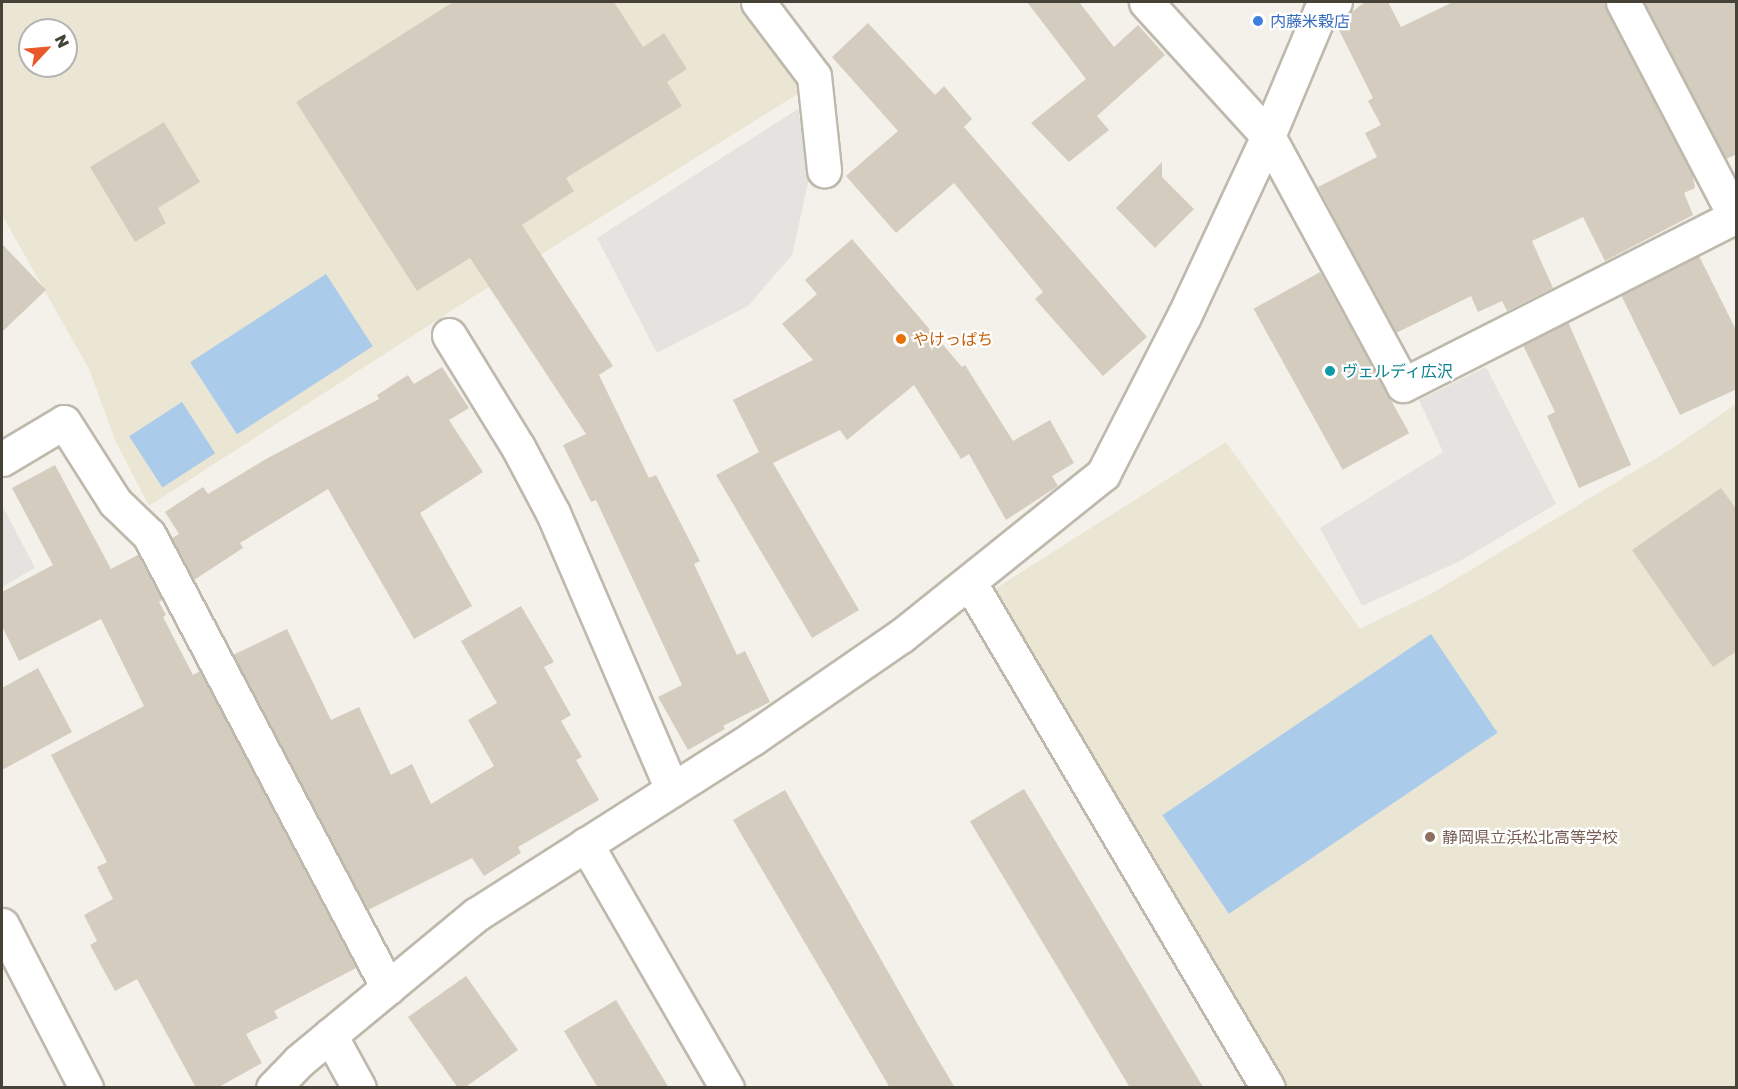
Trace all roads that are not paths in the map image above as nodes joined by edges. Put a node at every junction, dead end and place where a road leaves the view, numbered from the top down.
1 (758, 2) edge
2 (1146, 2) edge
3 (1623, 2) edge
4 (1325, 5) edge
5 (1268, 136) junction
6 (824, 170) dead end
7 (1736, 216) edge
8 (449, 335) dead end
9 (2, 459) edge
10 (970, 583) junction
11 (672, 789) junction
12 (586, 844) junction
13 (2, 925) edge
14 (388, 988) junction
15 (330, 1035) junction
16 (278, 1086) edge
17 (86, 1088) edge
18 (359, 1088) edge
19 (728, 1088) edge
20 (1268, 1088) edge

1 - 6 street
2 - 5 street
3 - 7 street
4 - 5 street
5 - 7 street
5 - 10 street
8 - 11 street
9 - 14 street
10 - 11 street
10 - 20 street
11 - 12 street
12 - 14 street
12 - 19 street
13 - 17 street
14 - 15 street
15 - 16 street
15 - 18 street

